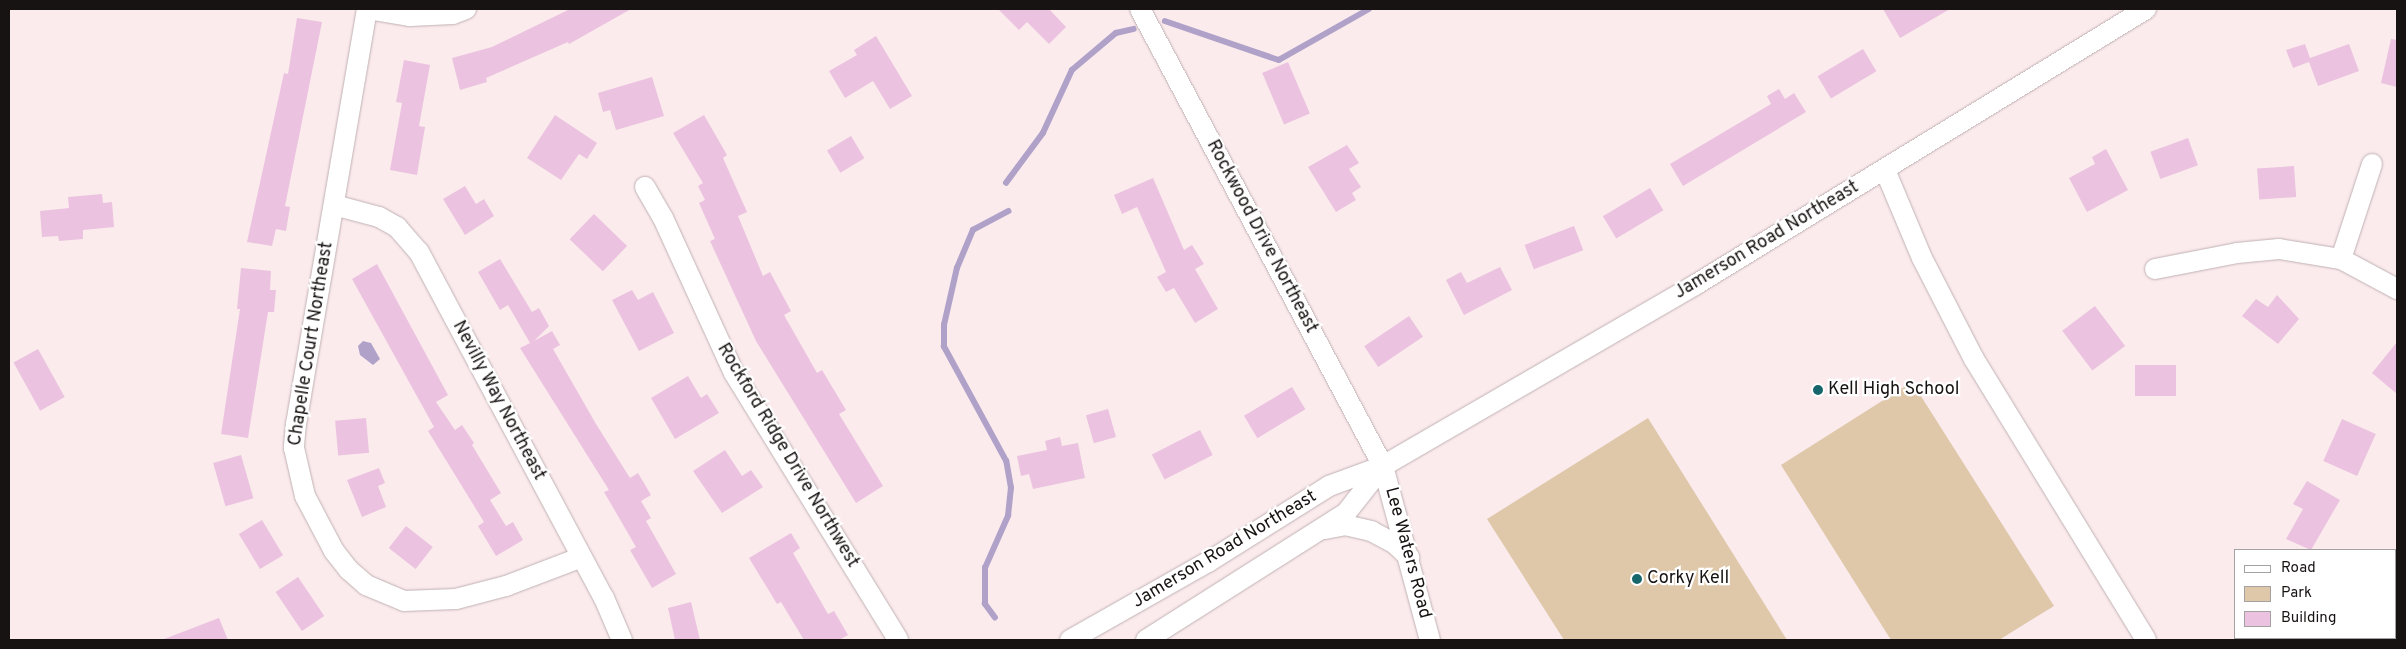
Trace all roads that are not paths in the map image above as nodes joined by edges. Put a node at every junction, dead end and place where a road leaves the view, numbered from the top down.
1 (367, 9) edge
2 (466, 9) edge
3 (1140, 9) edge
4 (2146, 9) edge
5 (2372, 164) dead end
6 (1885, 170) junction
7 (646, 187) dead end
8 (334, 205) junction
9 (2341, 259) junction
10 (2155, 269) dead end
11 (2397, 289) edge
12 (1383, 466) junction
13 (1319, 531) junction
14 (582, 557) junction
15 (1409, 558) junction
16 (2138, 637) edge
17 (622, 640) edge
18 (898, 640) edge
19 (1070, 640) edge
20 (1146, 640) edge
21 (1430, 640) edge

1 - 2 street
1 - 8 street, Chapelle Court Northeast
3 - 12 street, Rockwood Drive Northeast
4 - 6 street, Jamerson Road Northeast
5 - 9 street
6 - 12 street, Jamerson Road Northeast
6 - 16 street
7 - 18 street, Rockford Ridge Drive Northwest
8 - 14 street, Nevilly Way Northeast
8 - 14 street, Chapelle Court Northeast
9 - 10 street
9 - 11 street
12 - 13 street, Jamerson Road Northeast
12 - 15 street, Lee Waters Road
12 - 19 street, Jamerson Road Northeast
13 - 15 street
13 - 20 street, Jamerson Road Northeast
14 - 17 street, Nevilly Way Northeast
15 - 21 street, Lee Waters Road

